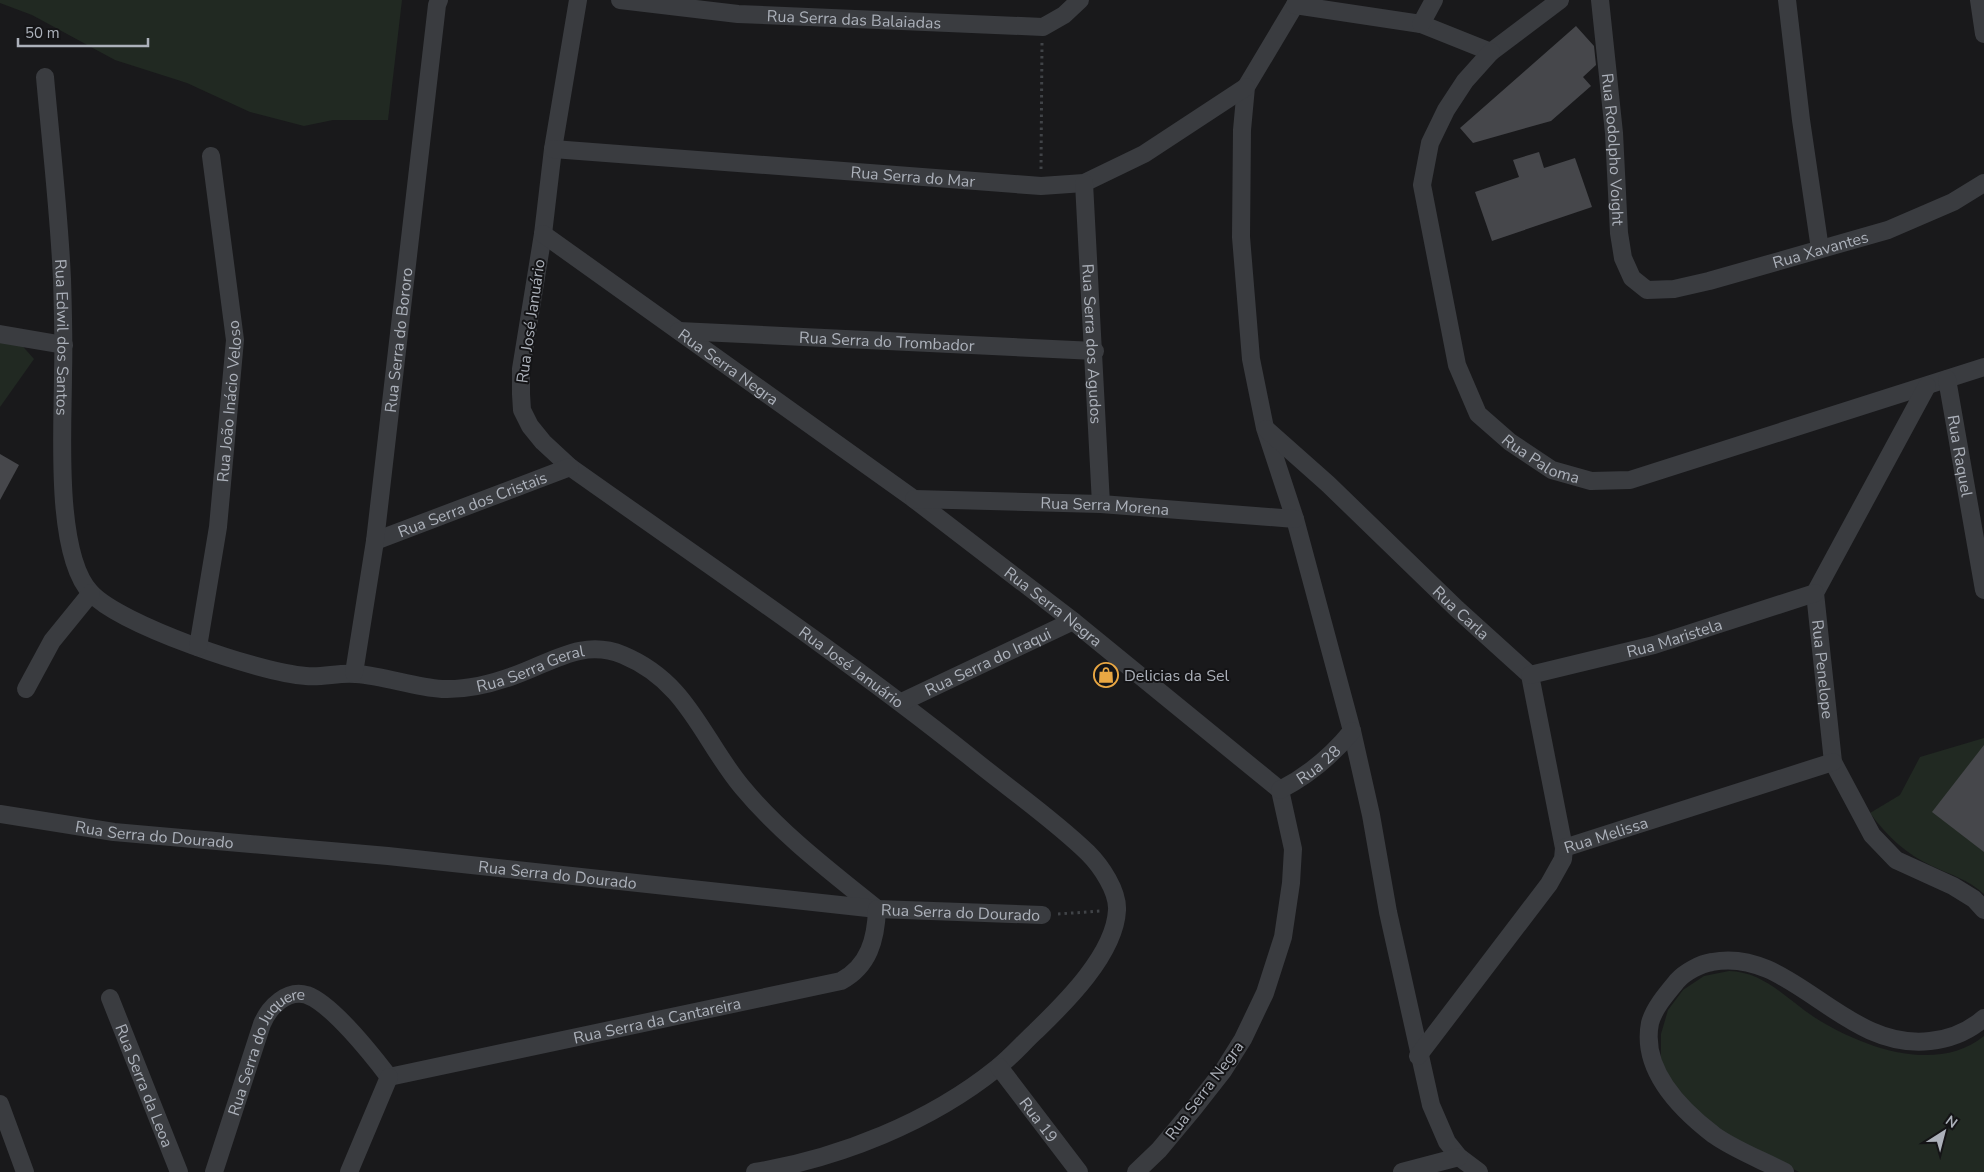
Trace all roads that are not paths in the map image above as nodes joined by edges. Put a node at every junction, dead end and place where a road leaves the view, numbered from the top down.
1 (578, 0) edge
2 (620, 0) edge
3 (1080, 0) edge
4 (1434, 0) edge
5 (1560, 0) edge
6 (1600, 0) edge
7 (1787, 0) edge
8 (1979, 0) edge
9 (438, 2) edge
10 (1296, 2) edge
11 (738, 7) edge
12 (1421, 24) junction
13 (1984, 34) edge
14 (1491, 52) junction
15 (45, 77) dead end
16 (1246, 87) junction
17 (553, 149) junction
18 (211, 156) dead end
19 (1084, 183) junction
20 (1984, 184) edge
21 (542, 234) junction
22 (1820, 249) junction
23 (1647, 290) joint
24 (679, 331) junction
25 (0, 334) edge
26 (64, 345) junction
27 (1095, 351) junction
28 (1984, 367) edge
29 (1947, 379) junction
30 (1928, 386) junction
31 (1265, 428) junction
32 (570, 467) junction
33 (914, 499) junction
34 (1101, 504) junction
35 (1295, 519) junction
36 (374, 541) junction
37 (1984, 590) edge
38 (1815, 593) junction
39 (91, 594) junction
40 (1073, 621) junction
41 (198, 647) junction
42 (354, 673) junction
43 (1530, 675) junction
44 (26, 689) dead end
45 (902, 702) junction
46 (1352, 731) junction
47 (1833, 762) junction
48 (1280, 790) junction
49 (0, 814) edge
50 (1564, 848) junction
51 (877, 909) junction
52 (1984, 910) edge
53 (1042, 915) road end
54 (110, 998) dead end
55 (1984, 1018) edge
56 (1418, 1056) junction
57 (999, 1067) junction
58 (388, 1078) junction
59 (0, 1104) edge
60 (1159, 1150) junction
61 (1459, 1157) junction
62 (26, 1172) edge
63 (179, 1172) edge
64 (214, 1172) edge
65 (349, 1172) edge
66 (754, 1172) edge
67 (1079, 1172) edge
68 (1136, 1172) edge
69 (1158, 1172) edge
70 (1402, 1172) edge
71 (1479, 1172) edge
72 (1785, 1172) edge

1 - 17 street, Rua José Januário
2 - 11 street, Rua Serra das Balaiadas
3 - 11 street, Rua Serra das Balaiadas
4 - 12 street
5 - 14 street, Rua Paloma
6 - 23 street, Rua Rodolpho Voight
7 - 22 street
8 - 13 street
9 - 36 street, Rua Serra do Bororo
10 - 12 street
10 - 16 street
12 - 14 street
14 - 30 street, Rua Paloma
15 - 26 street, Rua Edwil dos Santos
16 - 19 street, Rua Serra do Mar
16 - 31 street
17 - 19 street, Rua Serra do Mar
17 - 21 street, Rua José Januário
18 - 41 street, Rua João Inácio Veloso
19 - 27 street, Rua Serra dos Agudos
20 - 22 street, Rua Xavantes
21 - 24 street, Rua Serra Negra
21 - 32 street, Rua José Januário
22 - 23 street, Rua Xavantes
24 - 27 street, Rua Serra do Trombador
24 - 33 street, Rua Serra Negra
25 - 26 street
26 - 39 street, Rua Edwil dos Santos
27 - 34 street, Rua Serra dos Agudos
28 - 29 street, Rua Paloma
29 - 30 street, Rua Paloma
29 - 37 street, Rua Raquel
30 - 38 street
31 - 35 street
31 - 43 street, Rua Carla
32 - 36 street, Rua Serra dos Cristais
32 - 45 street, Rua José Januário
33 - 34 street, Rua Serra Morena
33 - 40 street, Rua Serra Negra
34 - 35 street, Rua Serra Morena
35 - 46 street
36 - 42 street, Rua Serra do Bororo
38 - 43 street, Rua Maristela
38 - 47 street, Rua Penelope
39 - 41 street, Rua Serra Geral
39 - 44 street
40 - 45 street, Rua Serra do Iraqui
40 - 48 street, Rua Serra Negra
41 - 42 street, Rua Serra Geral
42 - 51 street, Rua Serra Geral
43 - 50 street
45 - 57 street, Rua José Januário
46 - 48 street, Rua 28
46 - 56 street
47 - 50 street, Rua Melissa
47 - 52 street, Rua Penelope
48 - 60 street, Rua Serra Negra
49 - 51 street, Rua Serra do Dourado
50 - 56 street, Rua Melissa
51 - 53 street, Rua Serra do Dourado
51 - 58 street, Rua Serra da Cantareira
54 - 63 street, Rua Serra da Leoa
55 - 72 street
56 - 61 street
57 - 66 street
57 - 67 street, Rua 19
58 - 64 street, Rua Serra do Juquere
58 - 65 street
59 - 62 street
60 - 68 street, Rua Serra Negra
60 - 69 street
61 - 70 street
61 - 71 street

